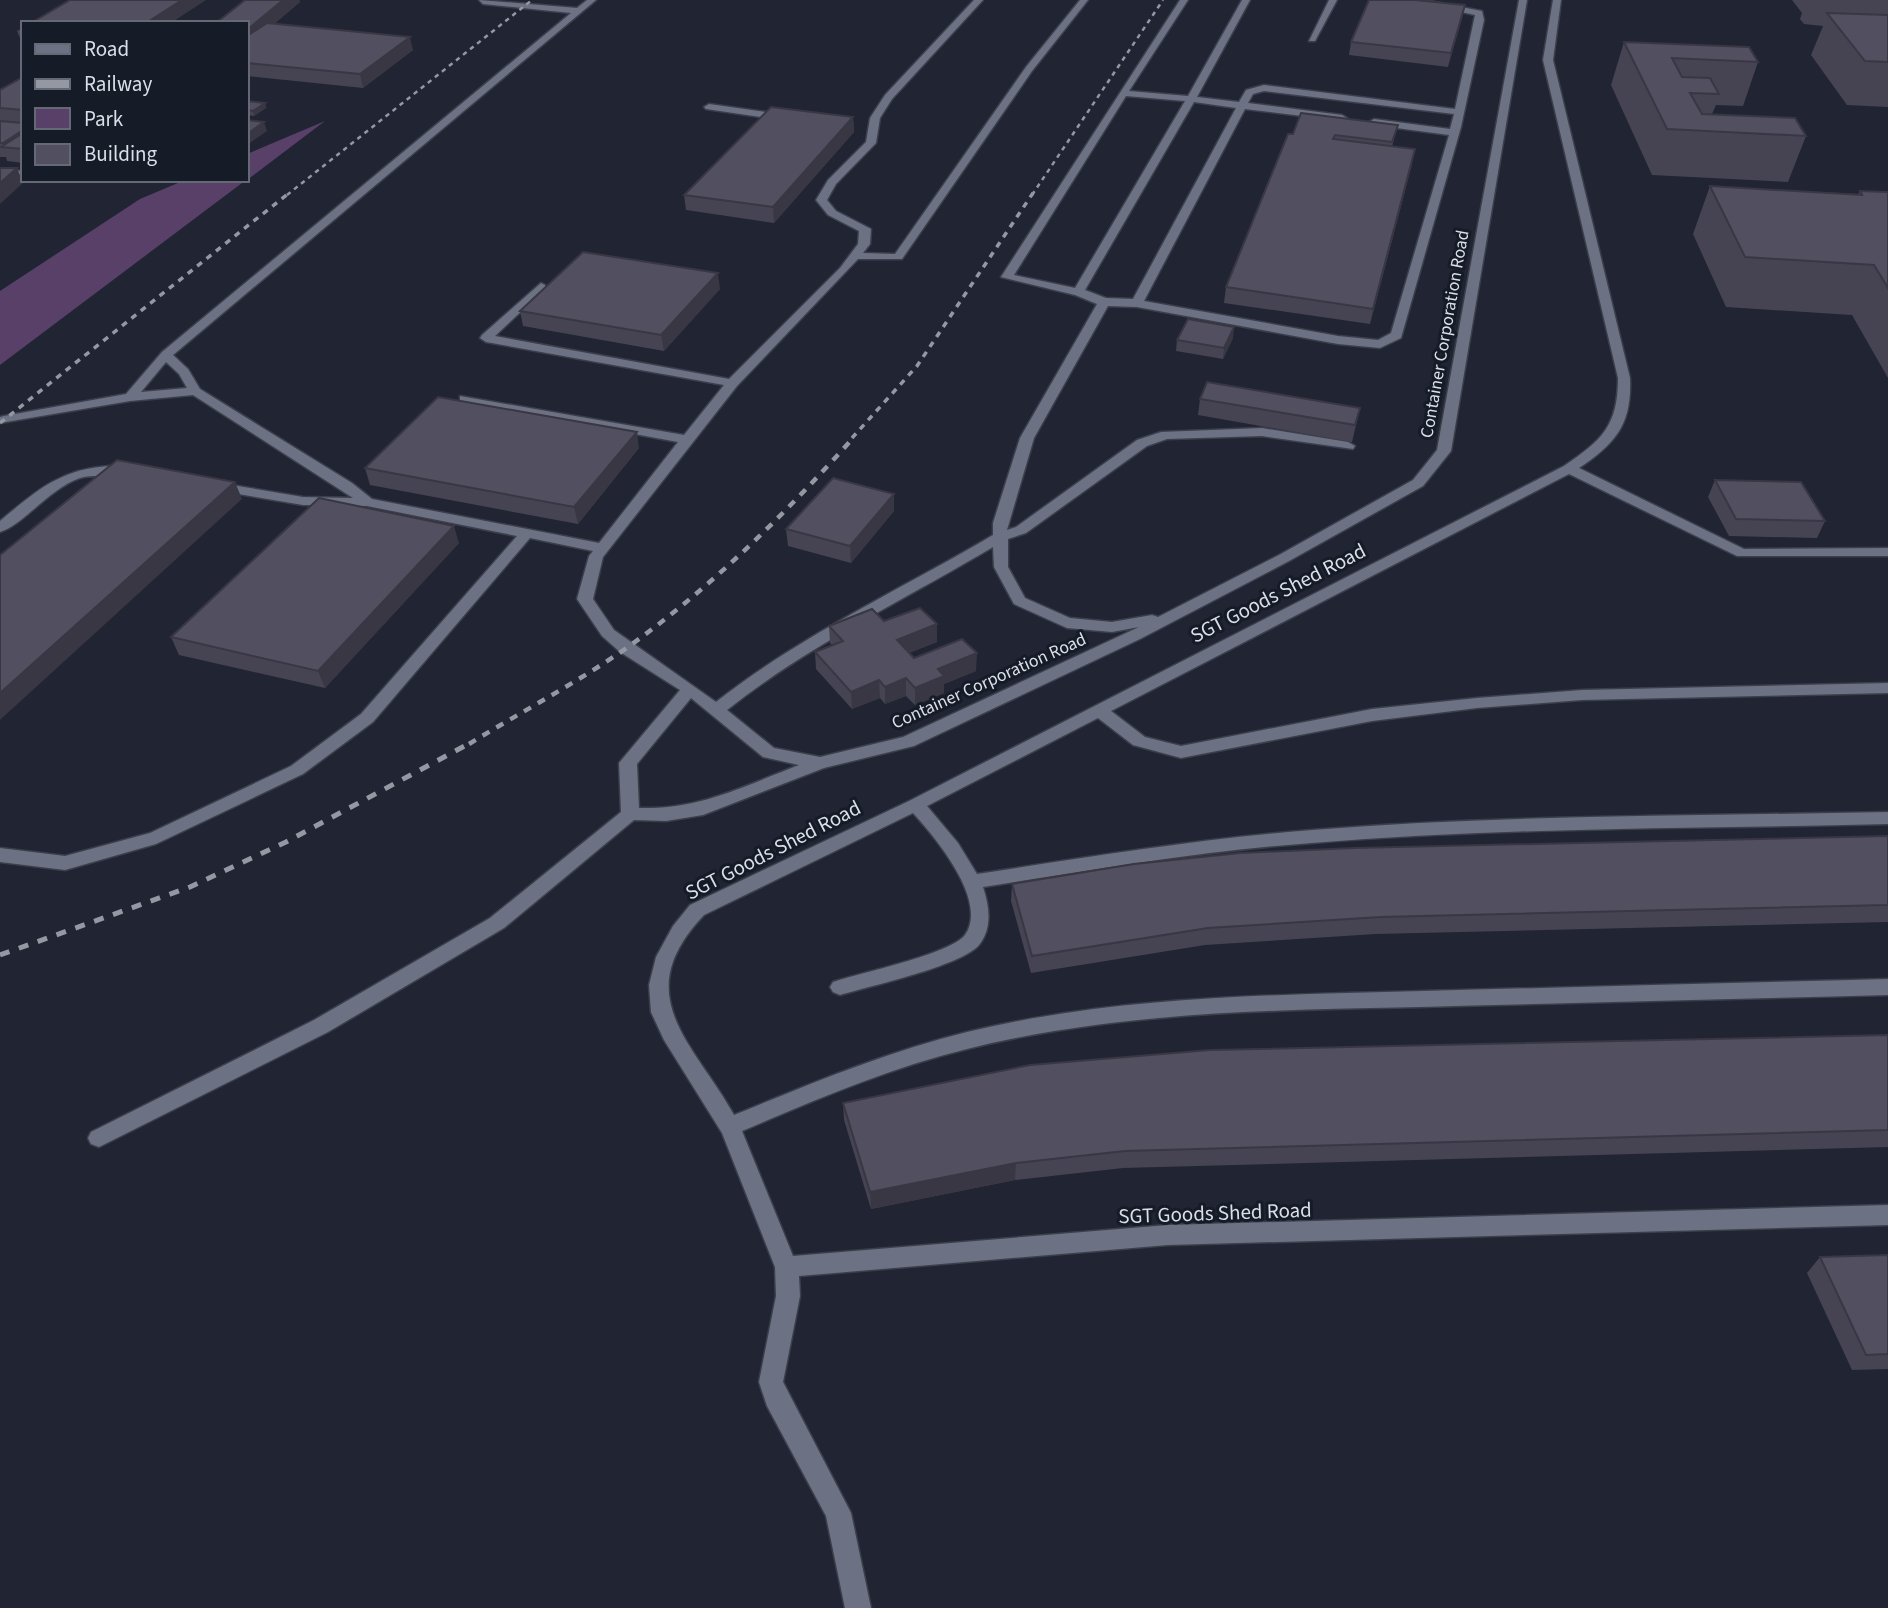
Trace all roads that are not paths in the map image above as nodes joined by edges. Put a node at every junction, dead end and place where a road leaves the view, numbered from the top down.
1 (592, 0) edge
2 (979, 0) edge
3 (1084, 0) edge
4 (1184, 0) edge
5 (1246, 0) edge
6 (1333, 0) edge
7 (1410, 0) edge
8 (1523, 0) edge
9 (1557, 0) edge
10 (483, 1) edge
11 (1480, 7) edge
12 (578, 11) junction
13 (1312, 39) dead end
14 (1123, 93) junction
15 (1191, 99) junction
16 (1242, 105) junction
17 (709, 107) dead end
18 (1459, 112) junction
19 (1348, 119) edge
20 (805, 120) edge
21 (1361, 121) edge
22 (1454, 133) junction
23 (0, 172) edge
24 (21, 174) edge
25 (855, 256) junction
26 (541, 287) edge
27 (1078, 292) junction
28 (1104, 302) junction
29 (1137, 303) junction
30 (166, 355) junction
31 (732, 383) junction
32 (195, 391) junction
33 (130, 397) junction
34 (465, 399) edge
35 (4, 420) dead end
36 (687, 440) junction
37 (1348, 446) edge
38 (1569, 469) junction
39 (145, 474) edge
40 (198, 483) edge
41 (367, 502) junction
42 (0, 528) edge
43 (527, 533) junction
44 (1000, 537) junction
45 (602, 548) junction
46 (1888, 552) edge
47 (1169, 617) junction
48 (1888, 688) edge
49 (690, 689) junction
50 (716, 710) junction
51 (1099, 711) junction
52 (820, 763) junction
53 (915, 805) junction
54 (630, 814) junction
55 (1888, 818) edge
56 (0, 855) edge
57 (971, 882) junction
58 (840, 987) dead end
59 (1888, 987) edge
60 (729, 1127) junction
61 (99, 1138) dead end
62 (1888, 1215) edge
63 (786, 1267) junction
64 (858, 1608) edge

1 - 12 street
2 - 25 street
3 - 25 street
4 - 14 street
5 - 15 street
6 - 13 street
7 - 11 street
8 - 47 street, Container Corporation Road
9 - 38 street, SGT Goods Shed Road
10 - 12 street
11 - 18 street
12 - 30 street
14 - 15 street
14 - 27 street
15 - 16 street
15 - 27 street
16 - 18 street
16 - 19 street
16 - 29 street
17 - 20 street
18 - 22 street
21 - 22 street
22 - 29 street
23 - 24 street
25 - 31 street, Container Corporation Road
26 - 31 street
27 - 28 street
28 - 29 street
28 - 44 street
30 - 32 street
30 - 33 street
31 - 36 street, Container Corporation Road
32 - 33 street
32 - 41 street
33 - 35 street
34 - 36 street
36 - 45 street, Container Corporation Road
37 - 44 street
38 - 46 street
38 - 51 street, SGT Goods Shed Road
39 - 42 street
40 - 41 street
41 - 43 street
43 - 45 street
43 - 56 street
44 - 47 street
44 - 50 street
45 - 49 street, Container Corporation Road
47 - 52 street, Container Corporation Road
48 - 51 street
49 - 50 street, Container Corporation Road
49 - 54 street
50 - 52 street, Container Corporation Road
51 - 53 street, SGT Goods Shed Road
52 - 54 street
53 - 57 street
53 - 60 street, SGT Goods Shed Road
54 - 61 street
55 - 57 street
57 - 58 street
59 - 60 street
60 - 63 street, SGT Goods Shed Road
62 - 63 street, SGT Goods Shed Road
63 - 64 street

